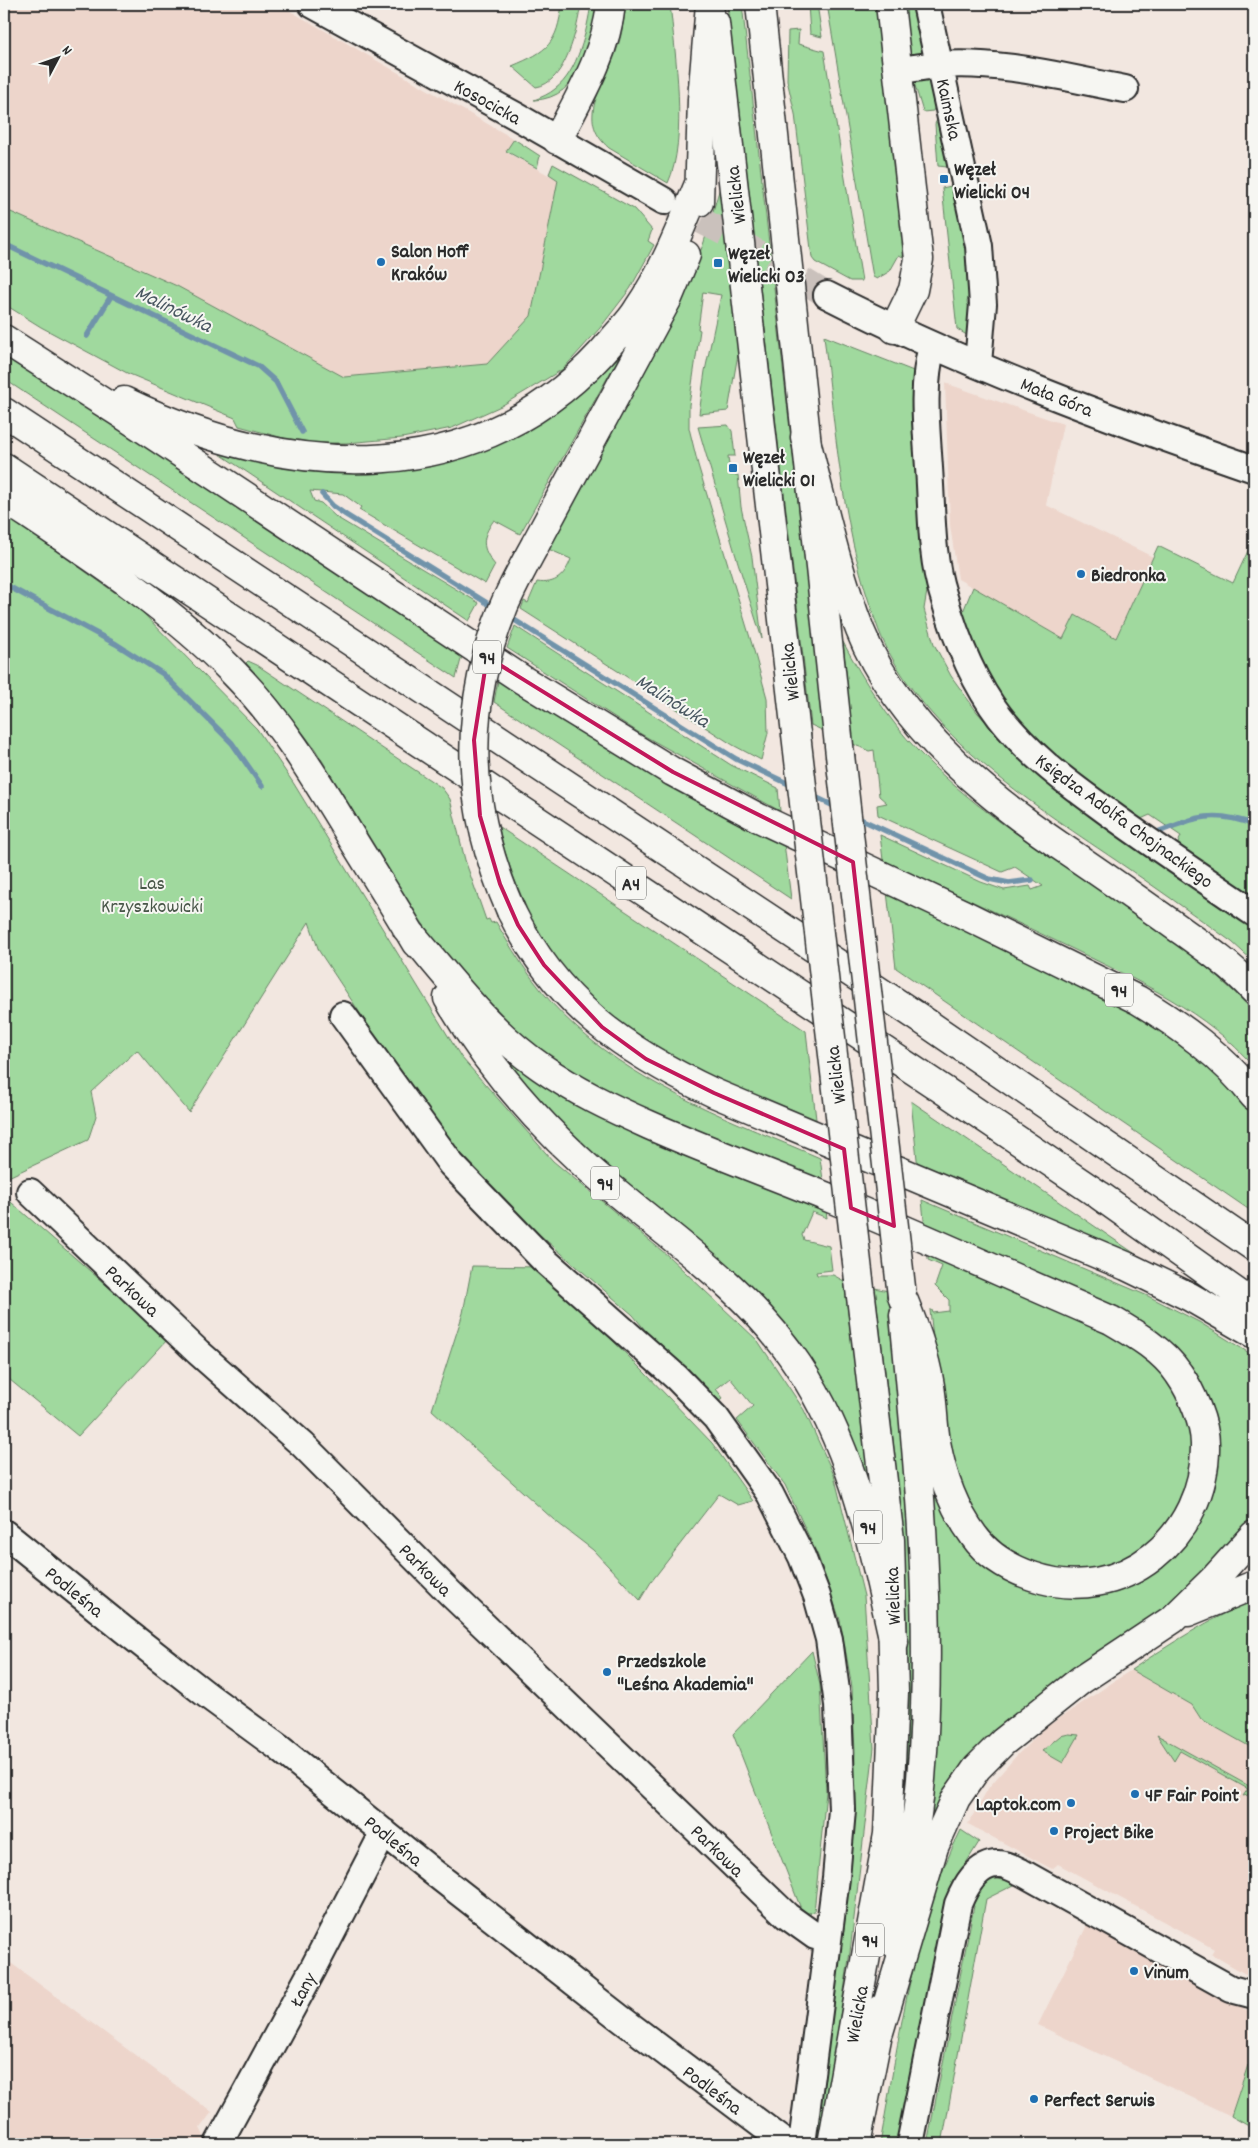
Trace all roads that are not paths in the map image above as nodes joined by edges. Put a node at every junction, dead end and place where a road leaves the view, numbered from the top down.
1 (312, 4) edge
2 (612, 4) edge
3 (711, 4) edge
4 (760, 4) edge
5 (890, 4) edge
6 (926, 4) edge
7 (941, 65) junction
8 (898, 70) junction
9 (1125, 89) dead end
10 (557, 140) junction
11 (699, 184) junction
12 (664, 201) tunnel mouth
13 (827, 296) tunnel mouth
14 (894, 329) junction
15 (4, 339) edge
16 (932, 346) junction
17 (35, 358) junction
18 (978, 364) junction
19 (4, 412) edge
20 (805, 437) junction
21 (4, 467) edge
22 (1254, 469) edge
23 (4, 498) edge
24 (1254, 913) edge
25 (407, 929) junction
26 (1254, 990) edge
27 (343, 1015) dead end
28 (1254, 1096) edge
29 (30, 1192) dead end
30 (1254, 1247) edge
31 (902, 1296) junction
32 (1254, 1305) edge
33 (1254, 1334) edge
34 (4, 1533) edge
35 (1254, 1535) edge
36 (1254, 1585) edge
37 (1173, 1619) junction
38 (894, 1642) junction
39 (384, 1832) junction
40 (827, 1939) junction
41 (1254, 1995) edge
42 (879, 2032) junction
43 (218, 2144) edge
44 (787, 2144) edge
45 (802, 2144) edge
46 (832, 2144) edge
47 (856, 2144) edge
48 (910, 2144) edge

1 - 10 street, Kosocicka
2 - 10 main road
3 - 11 main road
3 - 38 main road, Wielicka, bridge
4 - 20 main road, Wielicka
5 - 8 main road
6 - 7 street, Kaimska
7 - 8 street
7 - 9 street
7 - 18 street, Kaimska
8 - 14 main road
10 - 12 street, Kosocicka
11 - 17 main road
11 - 33 main road, bridge
13 - 14 street, Mała Góra
14 - 16 street, Mała Góra
15 - 17 main road, 94
16 - 18 street, Mała Góra
16 - 24 street, Księdza Adolfa Chojnackiego
17 - 28 main road, 94
18 - 22 street, Mała Góra
19 - 30 main road, A4
20 - 26 main road
20 - 31 main road, Wielicka, bridge
21 - 32 main road, A4
23 - 25 main road, 94
25 - 31 main road
25 - 38 main road, 94
27 - 40 street
29 - 40 street, Parkowa
31 - 42 main road, Wielicka
34 - 39 street, Podleśna
35 - 37 main road
36 - 37 main road
37 - 42 main road
38 - 46 main road, Wielicka / 94
39 - 43 street, Łany
39 - 44 street, Podleśna
40 - 45 street
41 - 48 street
42 - 47 main road, Wielicka

